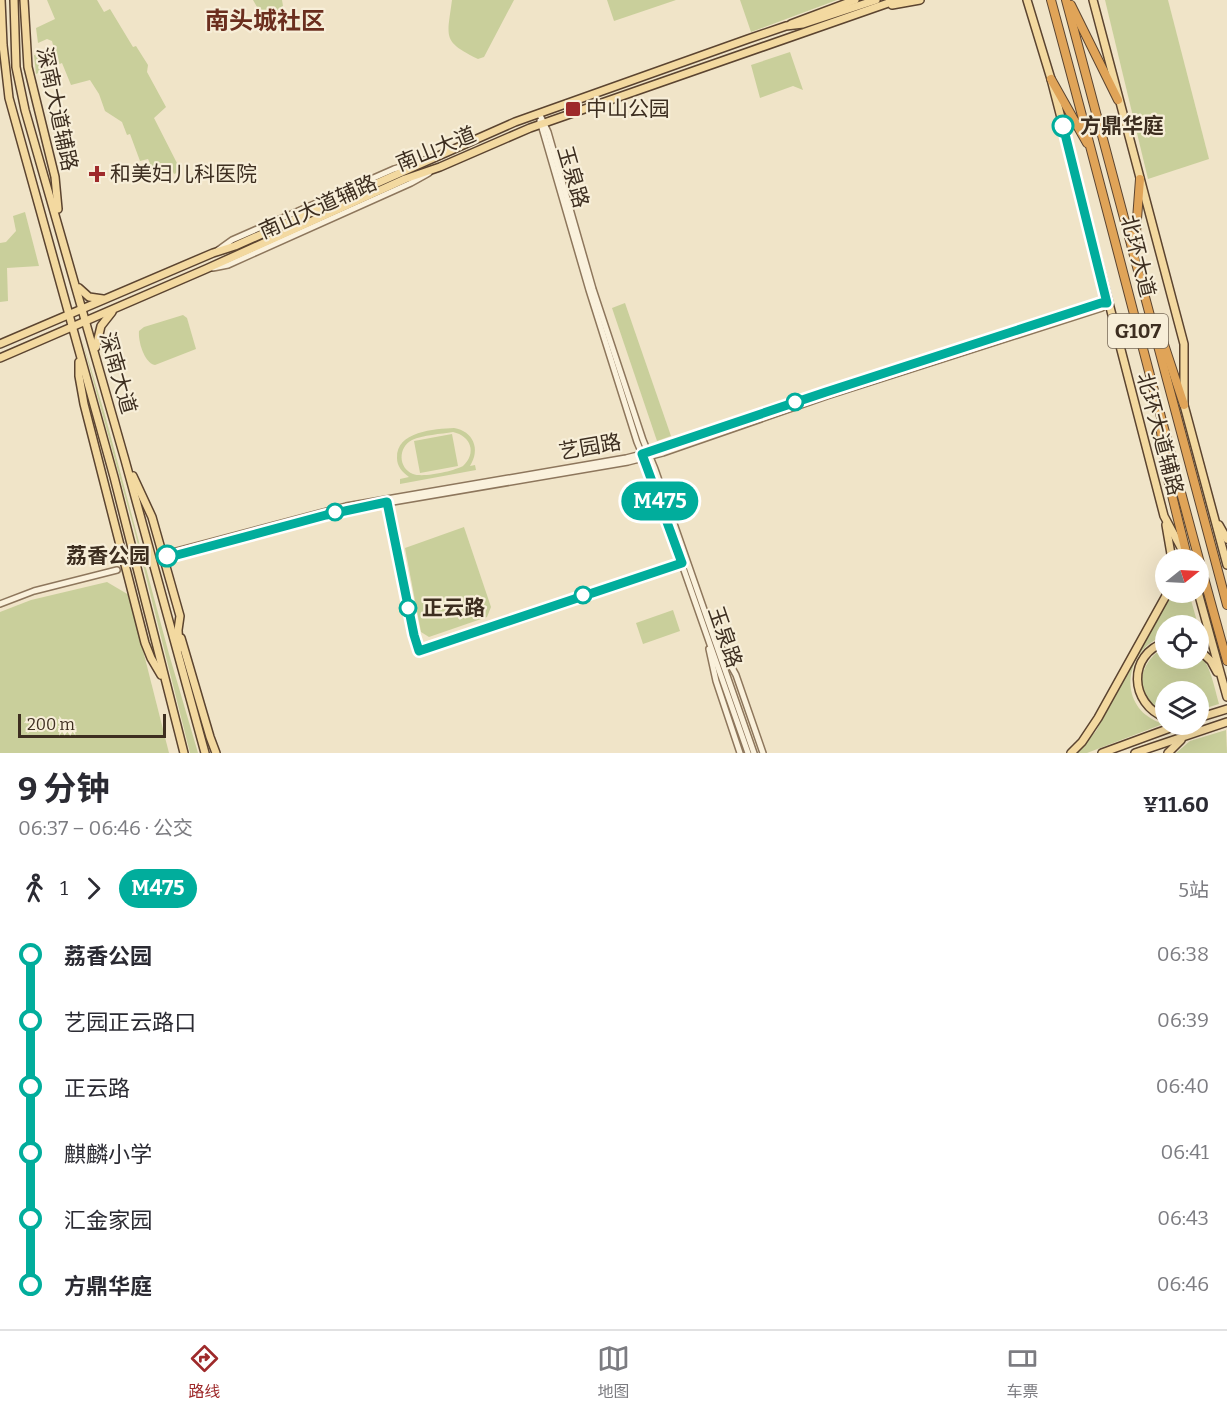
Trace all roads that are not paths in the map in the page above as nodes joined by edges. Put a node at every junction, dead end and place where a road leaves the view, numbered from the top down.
1 (1, 0) edge
2 (14, 0) edge
3 (855, 0) edge
4 (897, 0) edge
5 (920, 0) edge
6 (1051, 0) edge
7 (1067, 0) edge
8 (1093, 0) edge
9 (1027, 1) edge
10 (24, 2) edge
11 (876, 2) edge
12 (1, 13) edge
13 (0, 23) edge
14 (786, 26) junction
15 (2, 52) edge
16 (15, 55) junction
17 (2, 62) edge
18 (0, 79) edge
19 (1051, 79) junction
20 (9, 98) junction
21 (1118, 100) junction
22 (540, 113) junction
23 (543, 124) junction
24 (1093, 153) junction
25 (440, 166) junction
26 (1140, 179) junction
27 (371, 194) junction
28 (367, 203) junction
29 (59, 224) junction
30 (1134, 253) junction
31 (206, 269) junction
32 (75, 283) junction
33 (108, 298) junction
34 (1107, 303) junction
35 (83, 308) junction
36 (116, 309) junction
37 (69, 314) junction
38 (86, 321) junction
39 (73, 327) junction
40 (0, 344) edge
41 (79, 350) junction
42 (0, 358) edge
43 (97, 359) junction
44 (1157, 404) junction
45 (1184, 405) junction
46 (95, 445) junction
47 (646, 455) junction
48 (125, 460) junction
49 (114, 477) junction
50 (1164, 516) junction
51 (1214, 516) junction
52 (1227, 539) edge
53 (1170, 549) edge
54 (1182, 549) edge
55 (1185, 549) edge
56 (1227, 565) edge
57 (117, 570) tunnel mouth
58 (162, 598) junction
59 (1162, 603) edge
60 (1201, 603) edge
61 (0, 604) edge
62 (1227, 605) edge
63 (178, 630) junction
64 (711, 637) junction
65 (1155, 647) edge
66 (1209, 659) edge
67 (179, 660) junction
68 (1227, 661) edge
69 (166, 683) junction
70 (1226, 694) edge
71 (1227, 709) edge
72 (1155, 712) edge
73 (1209, 715) edge
74 (1227, 722) edge
75 (1209, 728) edge
76 (1155, 734) edge
77 (1187, 735) edge
78 (1188, 735) edge
79 (216, 752) edge
80 (184, 753) edge
81 (204, 753) edge
82 (740, 753) edge
83 (748, 753) edge
84 (754, 753) edge
85 (763, 753) edge
86 (1071, 753) edge
87 (1102, 753) edge
88 (1135, 753) edge
89 (1168, 753) edge

1 - 12 main road, 深南大道
2 - 16 main road, 深南大道
3 - 14 main road
4 - 11 main road, 南山大道
5 - 11 main road
6 - 24 highway, 北环大道 / G107
7 - 21 highway
7 - 30 highway, 北环大道 / G107
8 - 21 main road, 北环大道辅路
9 - 19 main road, 北环大道辅路
10 - 29 main road, 深南大道辅路
11 - 14 main road, 南山大道
11 - 23 main road, 南山大道
12 - 13 main road
12 - 15 main road, 深南大道
14 - 22 main road, 南山大道
15 - 16 main road
15 - 17 main road, 深南大道
16 - 17 main road
16 - 29 main road, 深南大道
17 - 20 main road, 深南大道
18 - 20 main road
19 - 24 highway
19 - 34 main road, 北环大道辅路
20 - 37 main road, 深南大道
21 - 26 main road, 北环大道辅路
22 - 23 street, 玉泉路
22 - 33 main road, 南山大道
23 - 25 main road, 南山大道
23 - 47 street, 玉泉路
24 - 44 highway, 北环大道 / G107
25 - 27 main road, 南山大道
25 - 28 street, 南山大道辅路
26 - 30 highway
26 - 45 main road, 北环大道辅路
27 - 28 main road
27 - 31 main road, 南山大道
28 - 31 street, 南山大道辅路
29 - 32 main road, 深南大道
30 - 45 highway
30 - 62 highway, 北环大道 / G107
31 - 36 main road, 南山大道
32 - 33 main road
32 - 35 main road, 深南大道
33 - 35 main road, 南山大道
34 - 47 street, 艺园路
34 - 50 main road, 北环大道辅路
35 - 37 main road, 南山大道
35 - 38 main road, 深南大道
36 - 38 main road, 南山大道
36 - 43 main road
37 - 39 main road, 深南大道
37 - 40 main road, 南山大道
38 - 39 main road, 南山大道
38 - 43 main road, 深南大道
39 - 41 main road, 深南大道
39 - 42 main road, 南山大道
41 - 46 main road
41 - 49 main road, 深南大道
43 - 48 main road, 深南大道
44 - 55 highway
44 - 68 highway, 北环大道 / G107
45 - 51 main road, 北环大道辅路
46 - 49 main road
46 - 69 main road
47 - 47 street, 艺园路
47 - 64 street, 玉泉路
48 - 58 main road, 深南大道
48 - 63 main road
49 - 69 main road, 深南大道
50 - 53 main road
50 - 54 main road, 北环大道辅路
51 - 52 main road
51 - 56 main road, 北环大道辅路
57 - 61 street
58 - 63 main road
58 - 67 main road, 深南大道
59 - 86 main road
60 - 70 main road
63 - 67 main road
63 - 79 main road
64 - 82 street
64 - 83 street, 玉泉路
64 - 84 street, 玉泉路
64 - 85 street
65 - 72 main road
66 - 70 main road
67 - 81 main road, 深南大道
69 - 80 main road, 深南大道
71 - 73 main road
74 - 75 main road
76 - 87 main road
77 - 88 main road
78 - 89 main road

